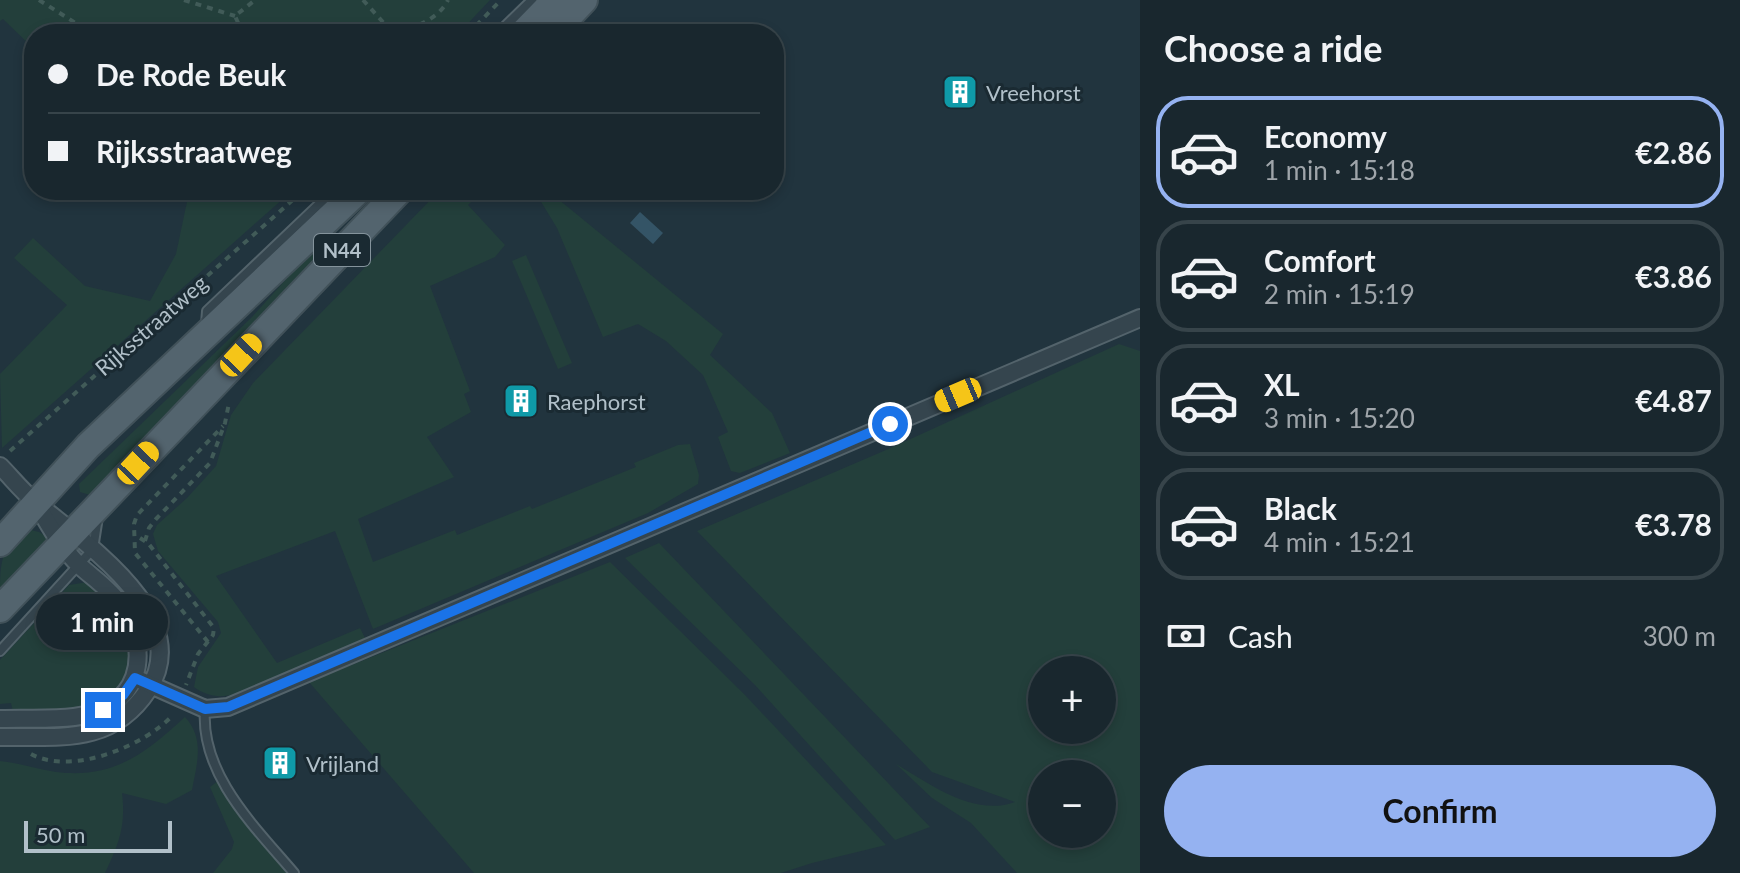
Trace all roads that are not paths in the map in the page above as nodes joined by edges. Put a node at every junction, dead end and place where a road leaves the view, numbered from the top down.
1 (532, 0) edge
2 (555, 0) edge
3 (584, 0) edge
4 (507, 24) edge
5 (532, 24) edge
6 (561, 24) edge
7 (324, 200) edge
8 (348, 200) edge
9 (390, 200) edge
10 (1140, 319) edge
11 (206, 333) junction
12 (0, 463) edge
13 (35, 502) junction
14 (101, 502) junction
15 (67, 537) junction
16 (0, 543) edge
17 (93, 549) junction
18 (79, 565) junction
19 (0, 609) edge
20 (0, 651) edge
21 (135, 678) junction
22 (151, 684) junction
23 (205, 709) junction
24 (0, 719) edge
25 (0, 737) edge
26 (294, 873) edge

1 - 4 lane
2 - 5 main road
3 - 6 main road
7 - 11 lane, Rijksstraatweg / N44
8 - 11 main road, Rijksstraatweg / N44
9 - 14 main road, N44
10 - 23 street
11 - 13 main road, Rijksstraatweg / N44
12 - 13 street
13 - 15 street
13 - 16 main road, Rijksstraatweg / N44
14 - 15 main road, N44
14 - 17 lane
15 - 17 street
15 - 18 street
15 - 19 main road, N44
17 - 18 lane
17 - 22 street
18 - 20 lane
18 - 21 street
21 - 22 street
21 - 24 street
22 - 23 street
22 - 25 street
23 - 26 lane

